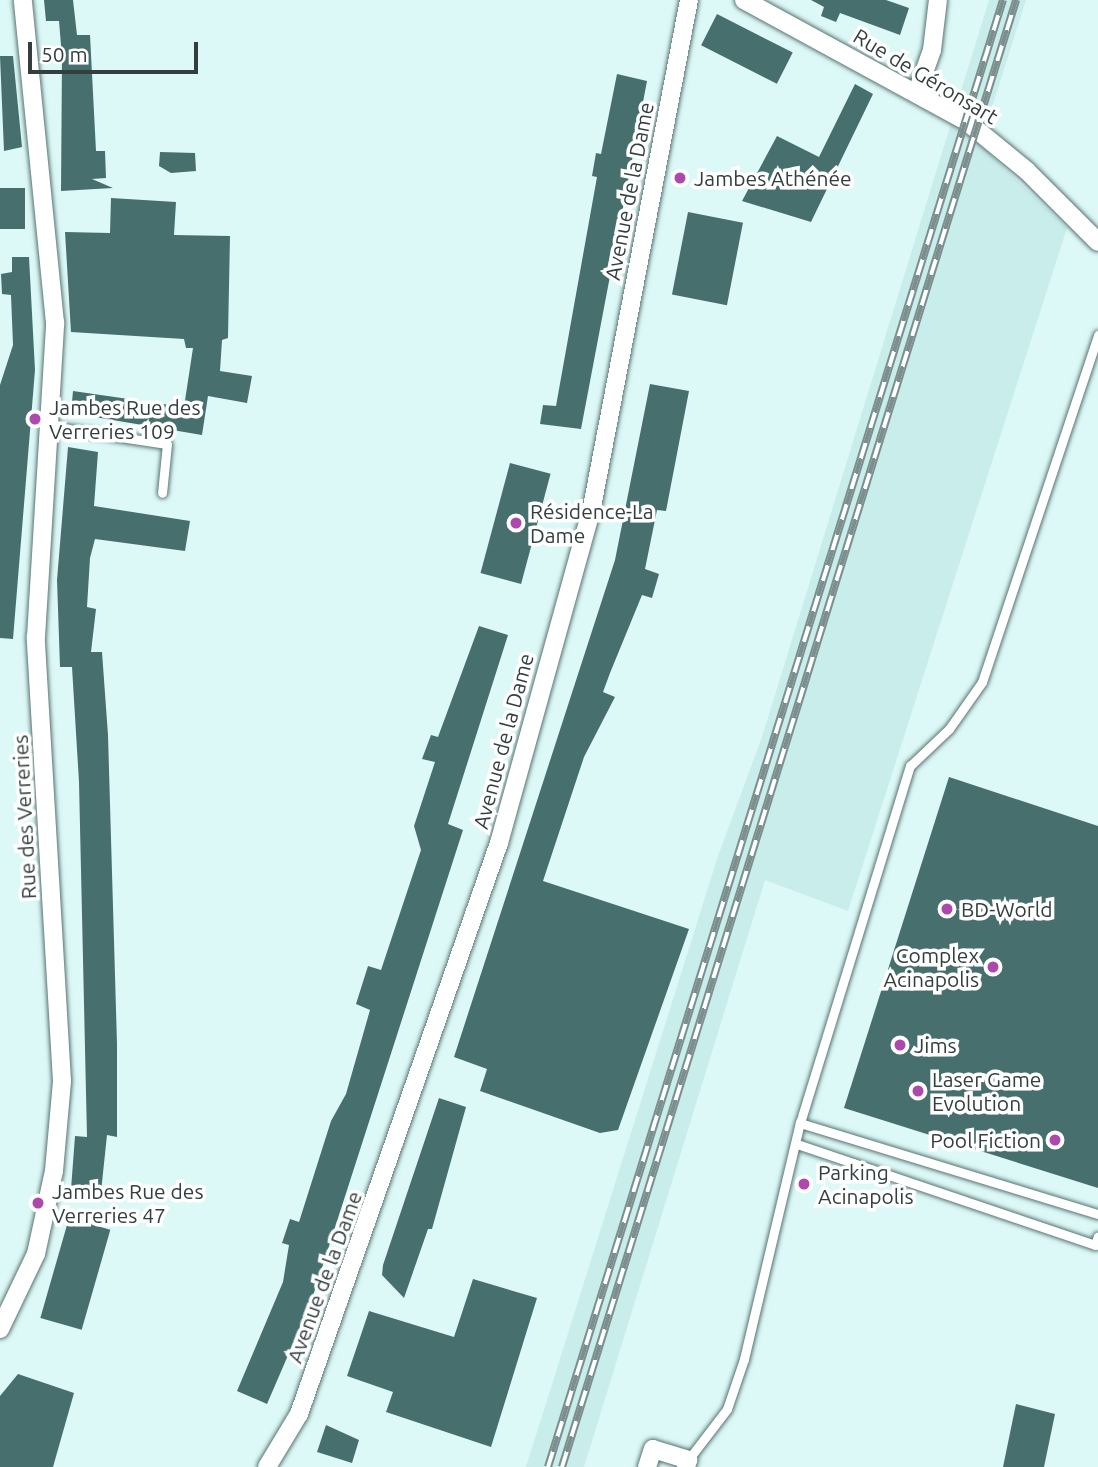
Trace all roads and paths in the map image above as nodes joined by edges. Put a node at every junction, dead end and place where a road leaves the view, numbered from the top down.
1 (23, 0) edge
2 (689, 0) edge
3 (744, 0) edge
4 (938, 0) edge
5 (917, 92) junction
6 (1098, 242) edge
7 (1098, 335) edge
8 (48, 426) junction
9 (162, 493) dead end
10 (800, 1123) junction
11 (797, 1144) junction
12 (1098, 1214) edge
13 (1097, 1240) edge
14 (0, 1329) edge
15 (687, 1464) edge
16 (267, 1467) edge
17 (648, 1467) edge

1 - 8 street, Rue des Verreries
2 - 16 street, Avenue de la Dame
3 - 5 street, Rue de Géronsart
4 - 5 street
5 - 6 street, Rue de Géronsart
7 - 10 lane
8 - 9 lane
8 - 14 street, Rue des Verreries
10 - 11 lane
10 - 12 lane
11 - 13 lane
11 - 15 lane
15 - 17 street

